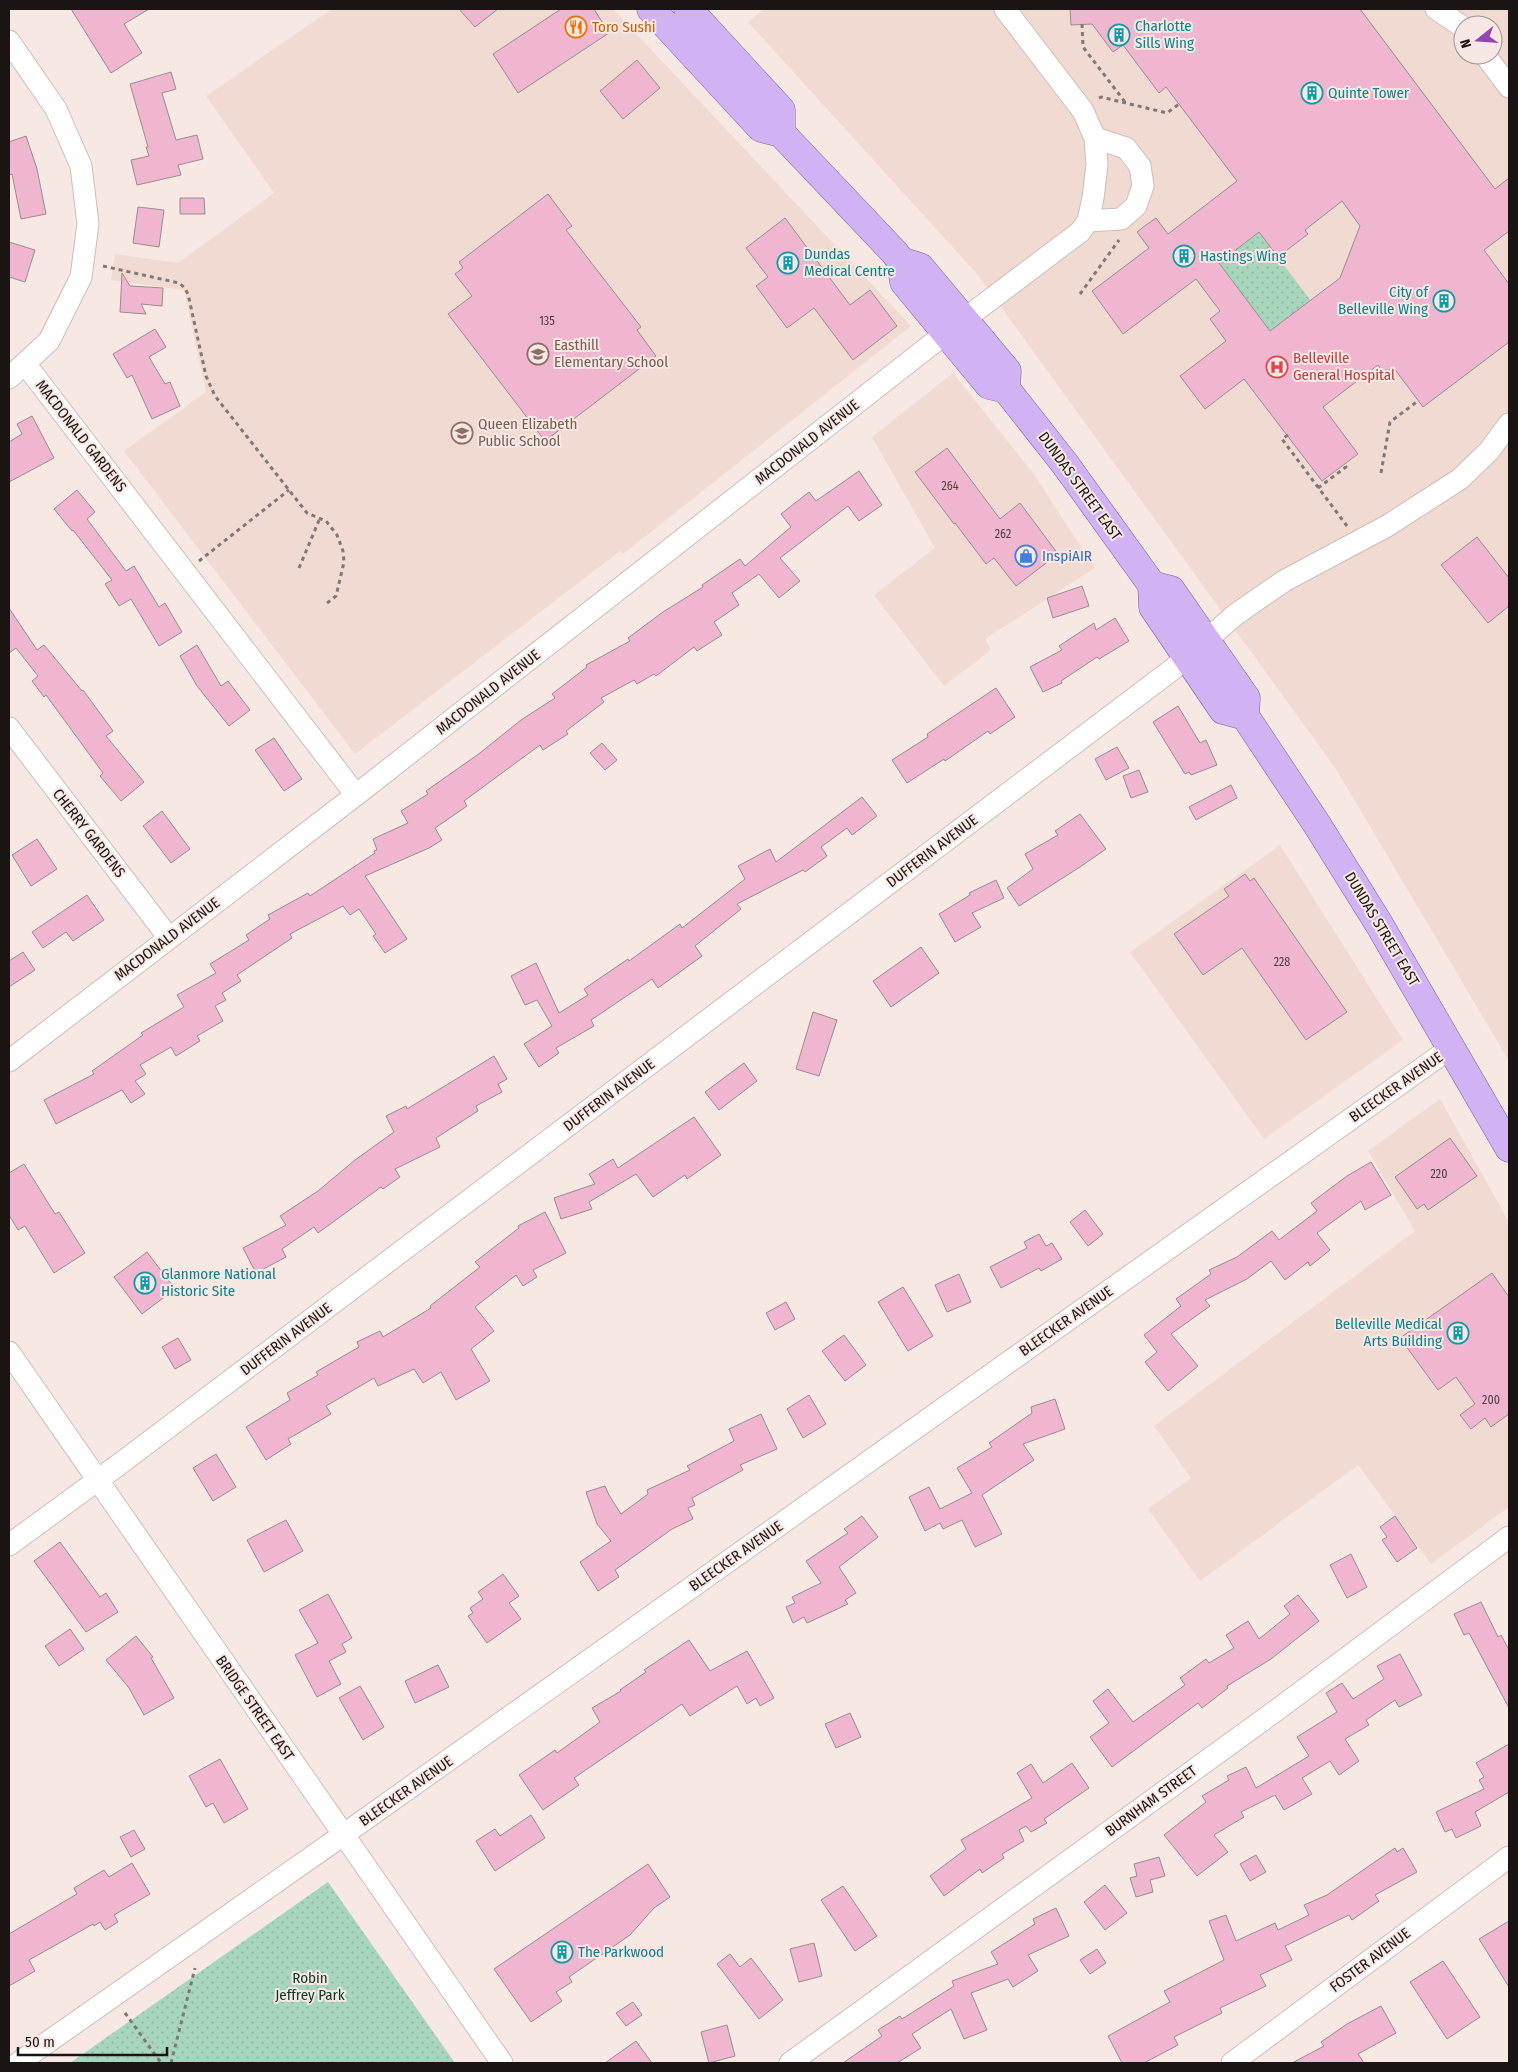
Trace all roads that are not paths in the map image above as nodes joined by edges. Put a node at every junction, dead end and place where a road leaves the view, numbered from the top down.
1 (651, 9) edge
2 (1005, 9) edge
3 (1436, 9) edge
4 (696, 11) edge
5 (1453, 20) edge
6 (670, 29) junction
7 (9, 40) edge
8 (1492, 65) edge
9 (1509, 87) edge
10 (782, 132) junction
11 (1095, 138) junction
12 (1088, 221) junction
13 (956, 326) junction
14 (26, 365) junction
15 (9, 378) edge
16 (1509, 424) edge
17 (1197, 649) junction
18 (9, 728) edge
19 (356, 795) junction
20 (170, 938) junction
21 (1452, 1047) junction
22 (9, 1061) edge
23 (1509, 1148) edge
24 (9, 1352) edge
25 (98, 1480) junction
26 (1509, 1536) edge
27 (9, 1545) edge
28 (343, 1835) junction
29 (1509, 1858) edge
30 (18, 2063) edge
31 (502, 2063) edge
32 (790, 2063) edge
33 (1232, 2063) edge

1 - 6 main road
2 - 11 street
3 - 5 street
4 - 6 street
4 - 10 main road
6 - 10 main road
7 - 14 street, MACDONALD GARDENS
8 - 9 street
10 - 13 main road, DUNDAS STREET EAST
11 - 12 street
11 - 12 street
12 - 13 street, MACDONALD AVENUE
13 - 17 main road, DUNDAS STREET EAST
13 - 19 street, MACDONALD AVENUE
14 - 15 street
14 - 19 street, MACDONALD GARDENS
16 - 17 street, DUFFERIN AVENUE
17 - 21 main road, DUNDAS STREET EAST
17 - 25 street, DUFFERIN AVENUE
18 - 20 street, CHERRY GARDENS
19 - 20 street, MACDONALD AVENUE
20 - 22 street, MACDONALD AVENUE
21 - 23 main road, DUNDAS STREET EAST
21 - 28 street, BLEECKER AVENUE
24 - 25 street, BRIDGE STREET EAST
25 - 27 street, DUFFERIN AVENUE
25 - 28 street, BRIDGE STREET EAST
26 - 32 street, BURNHAM STREET
28 - 30 street, BLEECKER AVENUE
28 - 31 street, BRIDGE STREET EAST
29 - 33 street, FOSTER AVENUE

